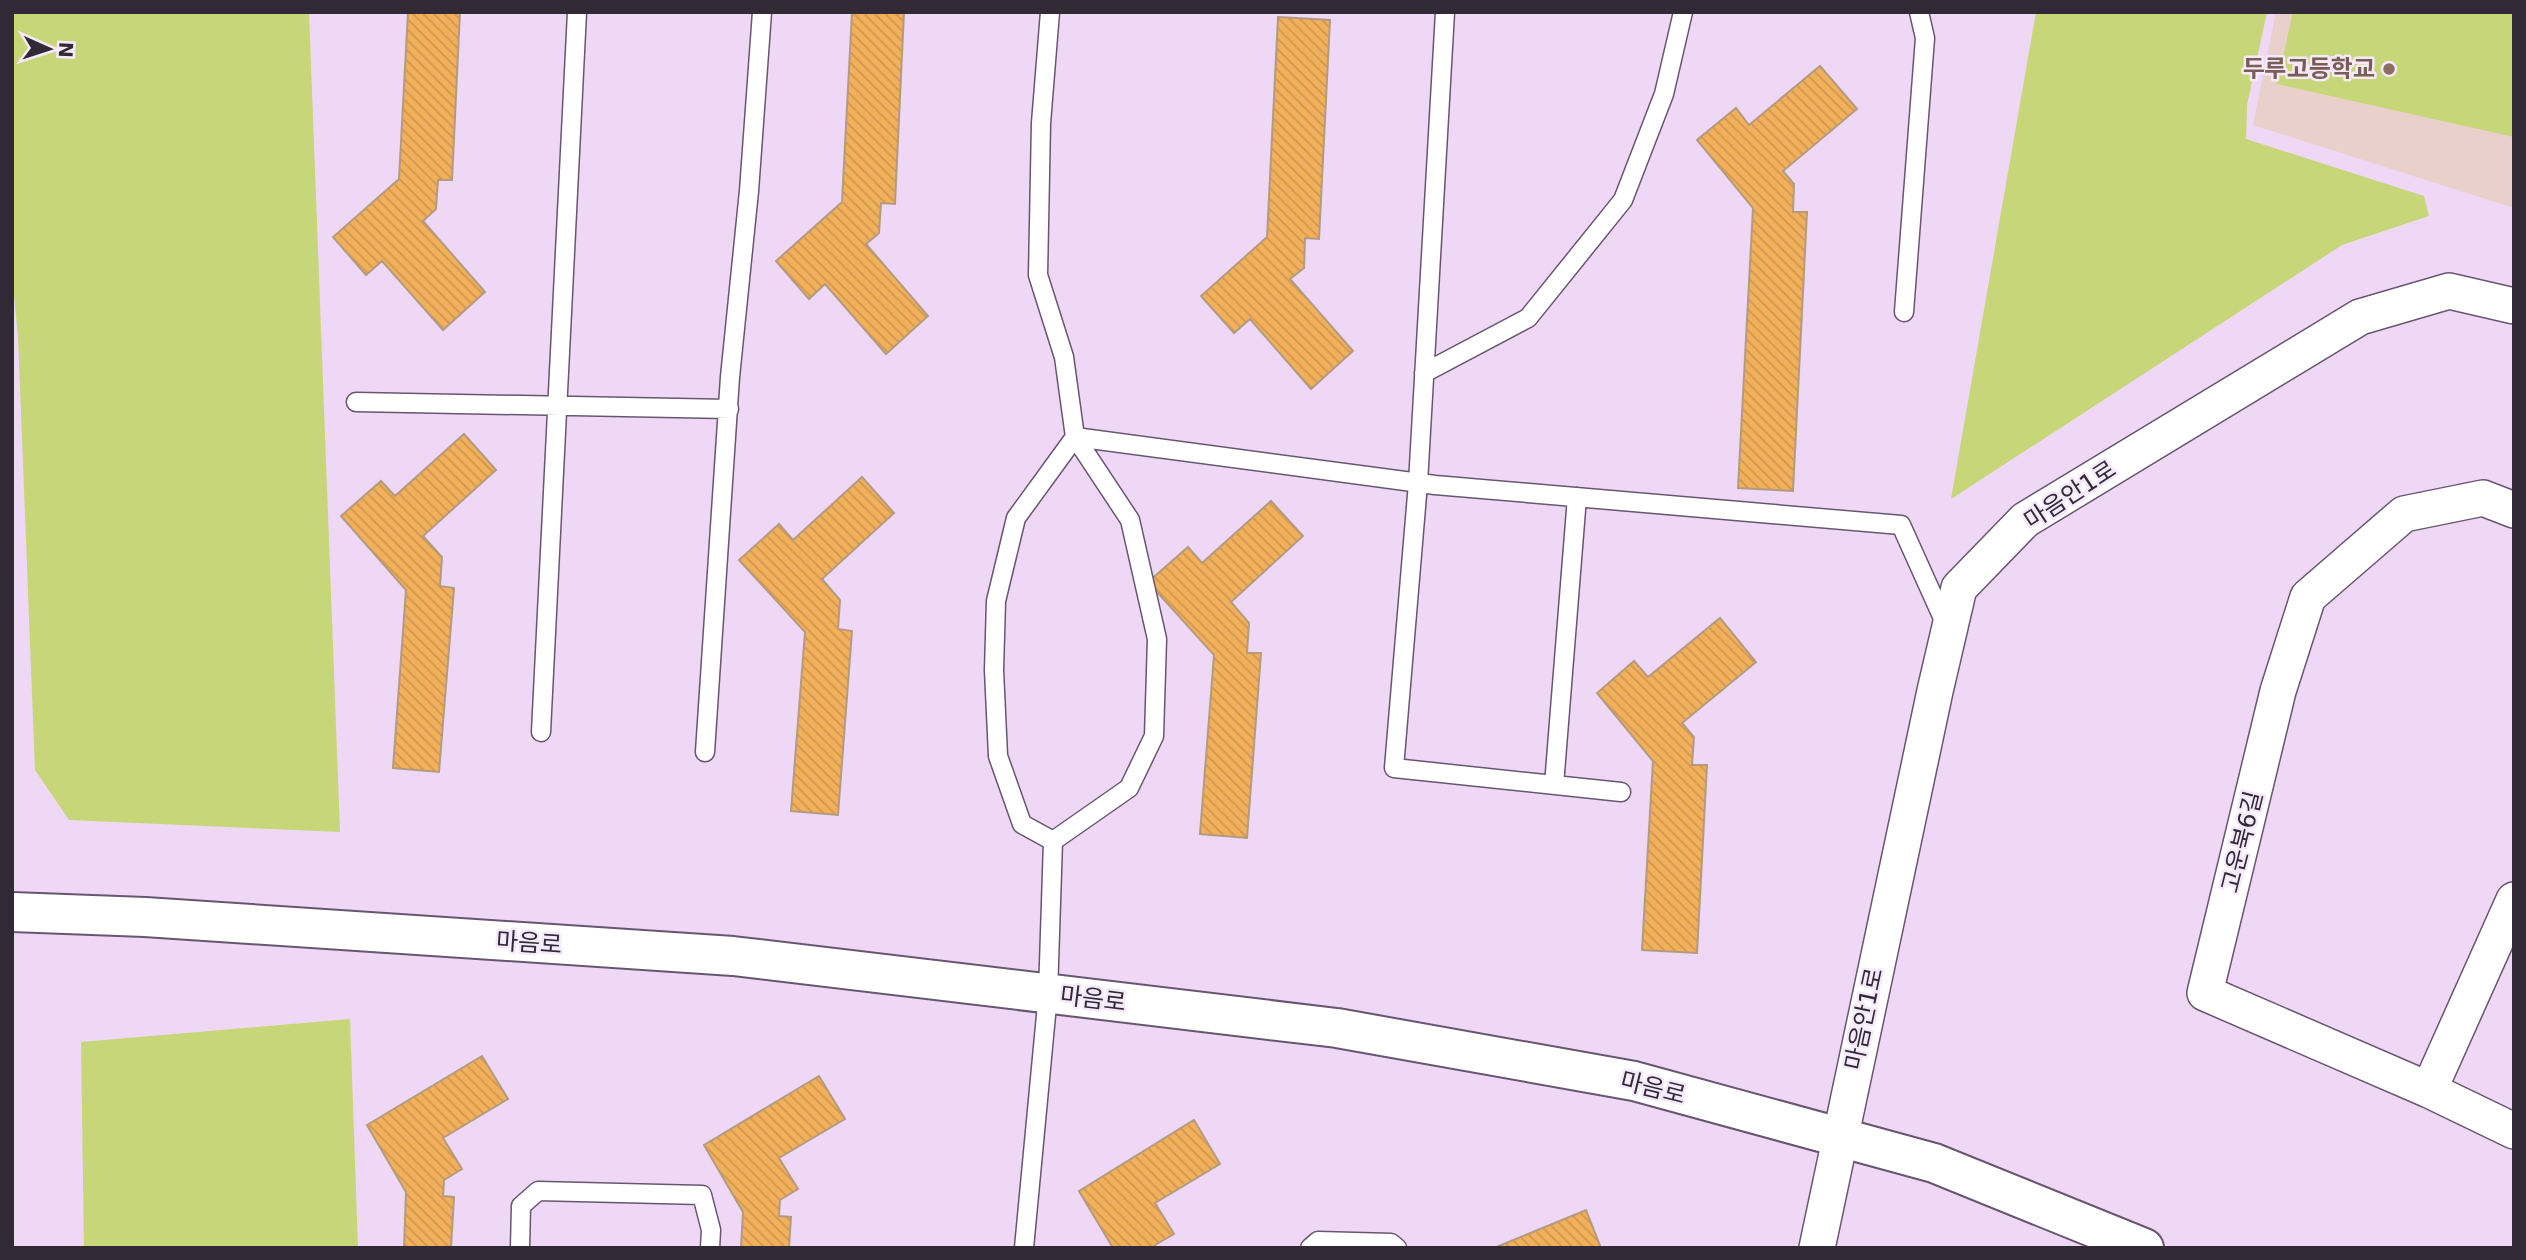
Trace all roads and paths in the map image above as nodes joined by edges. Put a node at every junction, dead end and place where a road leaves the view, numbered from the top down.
1 (577, 12) edge
2 (762, 12) edge
3 (1051, 12) edge
4 (1445, 12) edge
5 (1683, 12) edge
6 (1919, 12) edge
7 (2514, 306) edge
8 (1903, 312) dead end
9 (1424, 373) junction
10 (356, 402) dead end
11 (557, 406) junction
12 (729, 409) junction
13 (1075, 437) junction
14 (1418, 483) junction
15 (1577, 497) junction
16 (2514, 510) edge
17 (1949, 631) junction
18 (541, 732) dead end
19 (705, 752) dead end
20 (1554, 785) junction
21 (1620, 792) dead end
22 (1053, 841) junction
23 (2514, 900) edge
24 (12, 912) edge
25 (1048, 994) junction
26 (2429, 1090) junction
27 (2514, 1131) edge
28 (1839, 1138) junction
29 (520, 1248) edge
30 (710, 1248) edge
31 (1024, 1248) edge
32 (1310, 1248) edge
33 (1397, 1248) edge
34 (1817, 1248) edge
35 (2144, 1248) edge

1 - 11 lane
2 - 12 lane
3 - 13 lane
4 - 9 lane
5 - 9 lane
6 - 8 lane
7 - 17 street, 마음안1로
9 - 14 lane
10 - 11 lane
11 - 12 lane
11 - 18 lane
12 - 19 lane
13 - 14 lane
13 - 22 lane
13 - 22 lane
14 - 15 lane
14 - 20 lane
15 - 17 lane
15 - 20 lane
16 - 26 street, 고운북6길
17 - 28 street, 마음안1로
20 - 21 lane
22 - 25 lane
23 - 26 street
24 - 25 street, 마음로
25 - 28 street, 마음로
25 - 31 lane
26 - 27 street, 고운북6길
28 - 34 street, 마음안1로
28 - 35 street, 마음로
29 - 30 lane
32 - 33 lane

